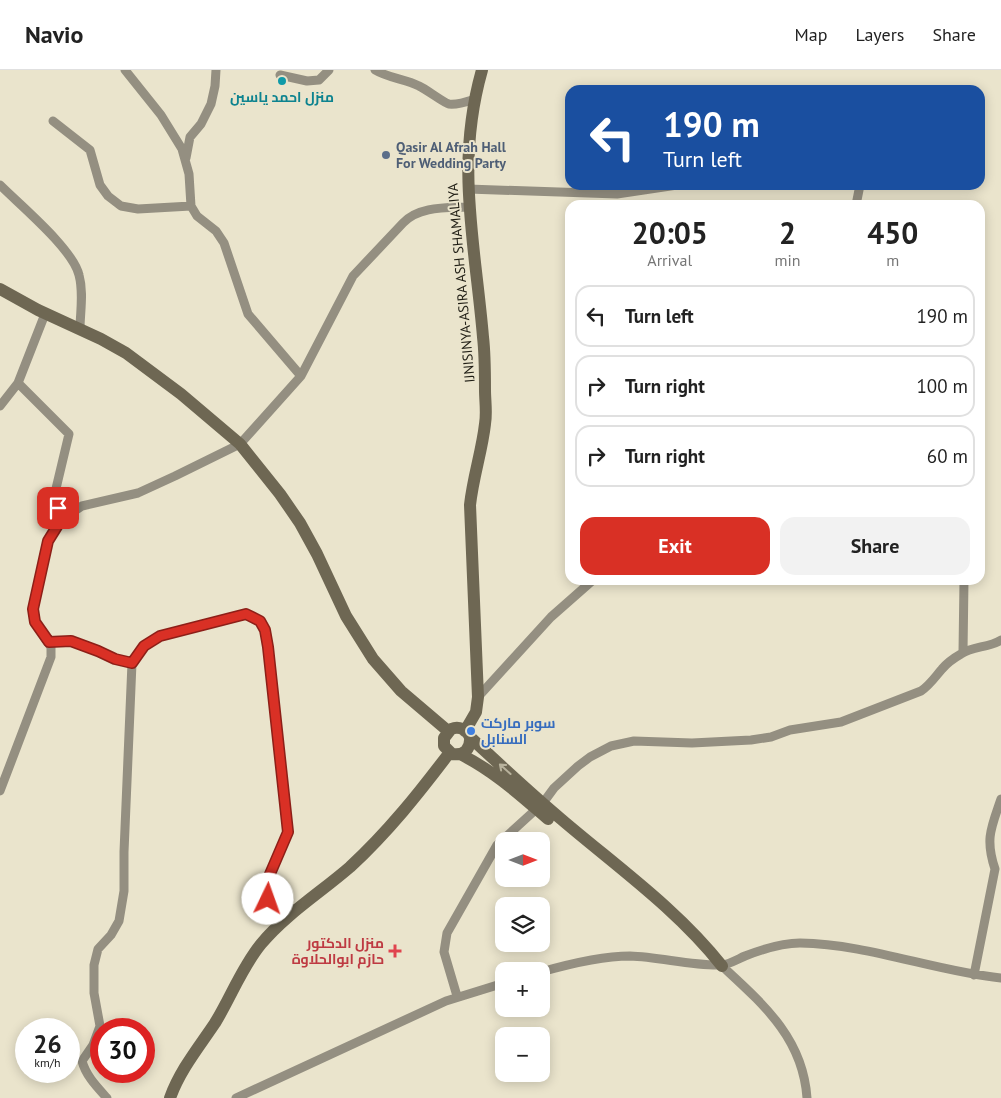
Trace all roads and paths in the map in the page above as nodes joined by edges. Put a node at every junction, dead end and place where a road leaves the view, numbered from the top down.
1 (126, 70) edge
2 (216, 70) edge
3 (329, 70) edge
4 (375, 70) edge
5 (482, 70) edge
6 (280, 75) dead end
7 (475, 98) junction
8 (53, 121) dead end
9 (185, 161) junction
10 (0, 185) edge
11 (468, 189) junction
12 (644, 190) edge
13 (191, 206) junction
14 (468, 206) junction
15 (0, 289) edge
16 (45, 314) junction
17 (80, 330) junction
18 (302, 376) junction
19 (18, 383) junction
20 (0, 406) edge
21 (240, 444) junction
22 (61, 520) junction
23 (587, 585) edge
24 (964, 585) edge
25 (1001, 640) edge
26 (49, 642) junction
27 (963, 652) junction
28 (132, 663) junction
29 (478, 697) junction
30 (448, 731) junction
31 (468, 734) junction
32 (455, 753) junction
33 (0, 791) edge
34 (1001, 799) edge
35 (540, 806) junction
36 (296, 910) junction
37 (722, 966) junction
38 (550, 970) edge
39 (974, 975) junction
40 (1001, 978) edge
41 (495, 985) edge
42 (457, 996) junction
43 (107, 1098) edge
44 (170, 1098) edge
45 (236, 1098) edge
46 (807, 1098) edge

1 - 9 street
2 - 9 street
3 - 6 street
4 - 7 street
5 - 7 street, IJNISINYA-ASIRA ASH SHAMALIYA
7 - 11 street, IJNISINYA-ASIRA ASH SHAMALIYA
8 - 13 street
9 - 13 street
10 - 17 street
11 - 12 street
11 - 14 street, IJNISINYA-ASIRA ASH SHAMALIYA
13 - 18 street
14 - 18 street
14 - 29 street, IJNISINYA-ASIRA ASH SHAMALIYA
15 - 16 street
16 - 17 street
16 - 19 street
17 - 21 street
18 - 21 street
19 - 20 street
19 - 22 street
21 - 22 street
21 - 30 street
22 - 26 street
23 - 29 street
24 - 27 street
25 - 27 street
26 - 28 street
26 - 33 street
27 - 35 street
28 - 36 street
28 - 43 street
29 - 31 street, IJNISINYA-ASIRA ASH SHAMALIYA
30 - 31 street
30 - 32 street
31 - 32 street
35 -> 31 street
32 - 35 street
32 - 36 street
34 - 39 street
35 - 37 street
35 - 42 street
36 - 44 street
37 - 38 street
37 - 39 street
37 - 46 street
39 - 40 street
41 - 42 street
42 - 45 street

